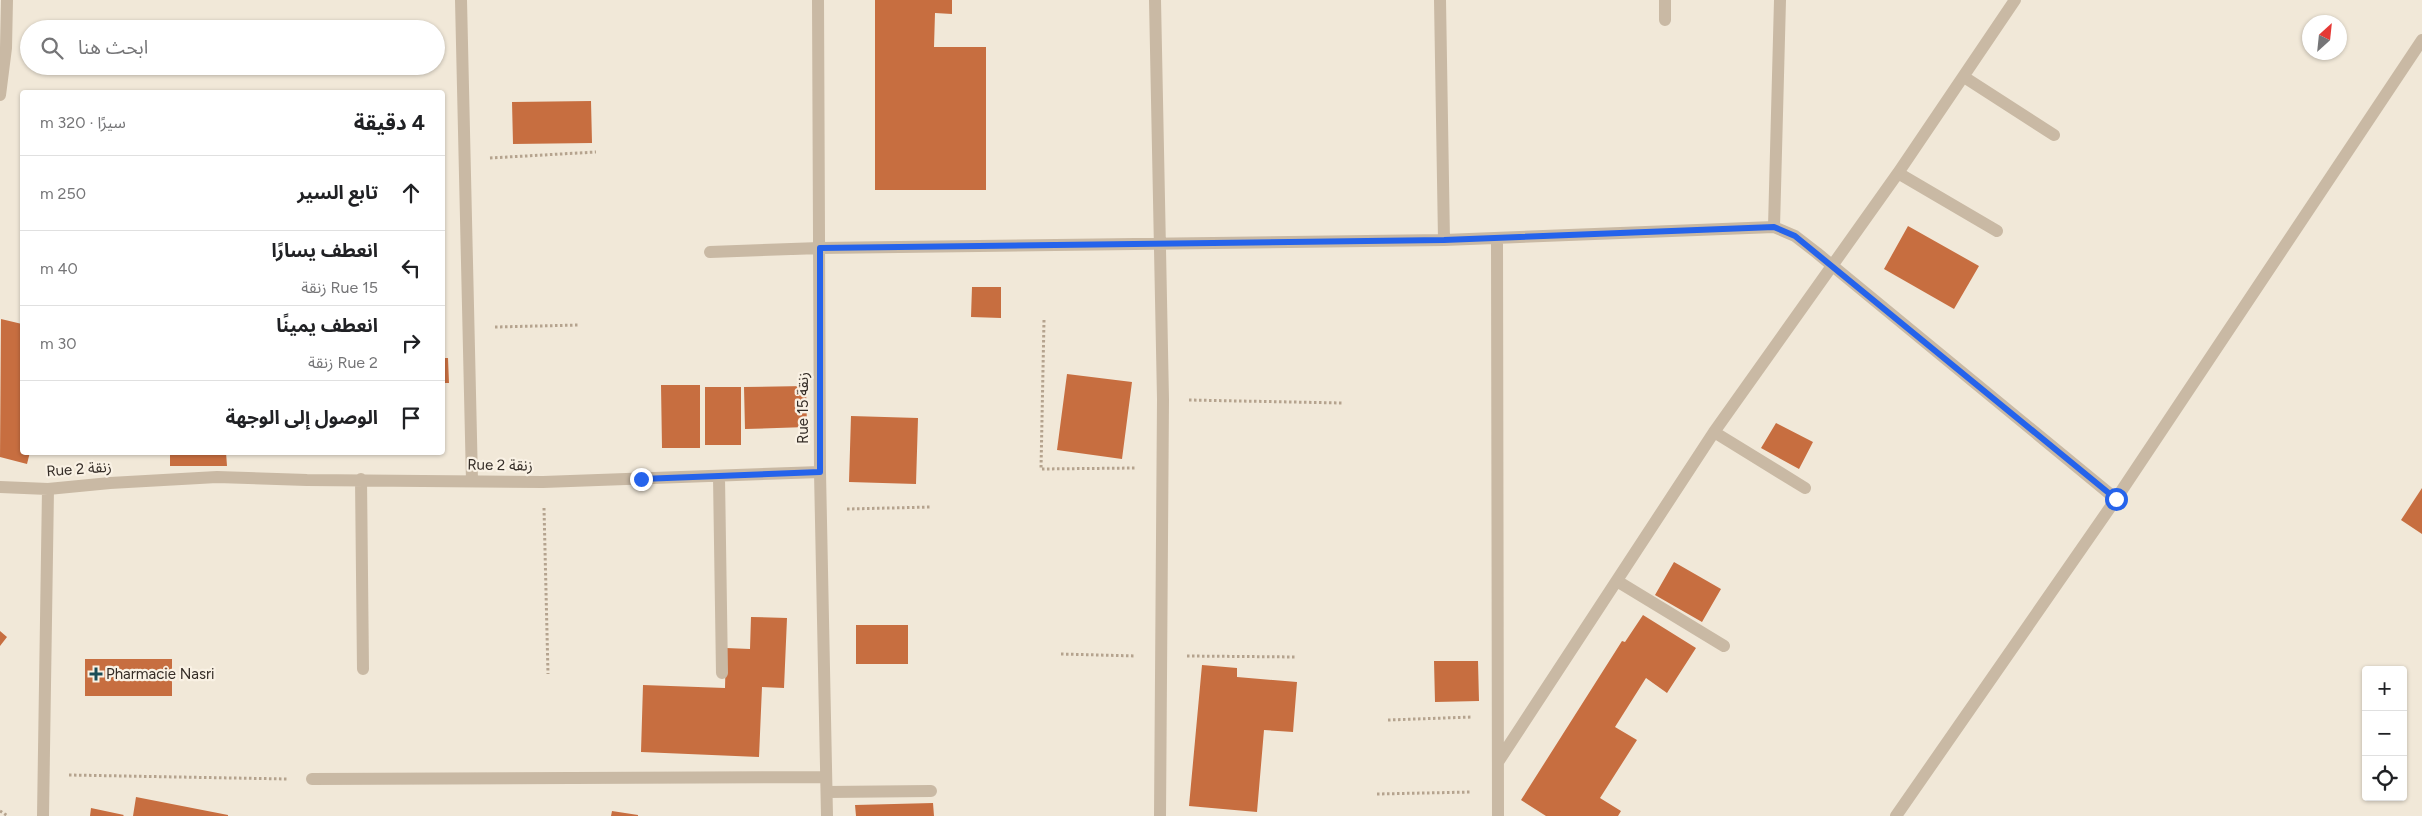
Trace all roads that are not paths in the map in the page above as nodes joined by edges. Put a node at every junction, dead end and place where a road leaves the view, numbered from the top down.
1 (7, 0) edge
2 (461, 0) edge
3 (818, 0) edge
4 (1155, 0) edge
5 (1440, 0) edge
6 (1665, 0) edge
7 (1780, 0) edge
8 (2015, 0) edge
9 (1665, 20) dead end
10 (2422, 40) edge
11 (1964, 77) junction
12 (0, 95) edge
13 (2054, 135) dead end
14 (1898, 173) junction
15 (1774, 227) junction
16 (1997, 231) dead end
17 (1497, 238) junction
18 (1444, 240) junction
19 (1159, 244) junction
20 (820, 248) junction
21 (710, 252) dead end
22 (1831, 266) junction
23 (1714, 432) junction
24 (820, 472) junction
25 (719, 477) junction
26 (361, 480) junction
27 (472, 481) junction
28 (0, 487) edge
29 (1805, 488) dead end
30 (48, 489) junction
31 (2116, 499) junction
32 (1617, 581) junction
33 (1724, 646) dead end
34 (363, 669) dead end
35 (722, 673) dead end
36 (1498, 762) junction
37 (826, 777) junction
38 (312, 779) road end
39 (931, 791) dead end
40 (827, 792) junction
41 (43, 816) edge
42 (827, 816) edge
43 (1160, 816) edge
44 (1498, 816) edge
45 (1896, 816) edge

1 - 12 street
2 - 27 street
3 - 20 street, Rue 15 زنقة
4 - 19 street
5 - 18 street
6 - 9 street
7 - 15 street
8 - 11 street
10 - 31 street
11 - 13 street
11 - 14 street
14 - 16 street
14 - 22 street
15 - 17 street
15 - 22 street
17 - 18 street
17 - 36 street
18 - 19 street
19 - 20 street
19 - 43 street
20 - 21 street
20 - 24 street, Rue 15 زنقة
22 - 23 street
22 - 31 street
23 - 29 street
23 - 32 street
24 - 25 street, Rue 2 زنقة
24 - 37 street, Rue 15 زنقة
25 - 27 street, Rue 2 زنقة
25 - 35 street
26 - 27 street, Rue 2 زنقة
26 - 30 street, Rue 2 زنقة
26 - 34 street
28 - 30 street, Rue 2 زنقة
30 - 41 street
31 - 45 street
32 - 33 street
32 - 36 street
36 - 44 street
37 - 38 street
37 - 40 street, Rue 15 زنقة
39 - 40 street
40 - 42 street, Rue 15 زنقة

